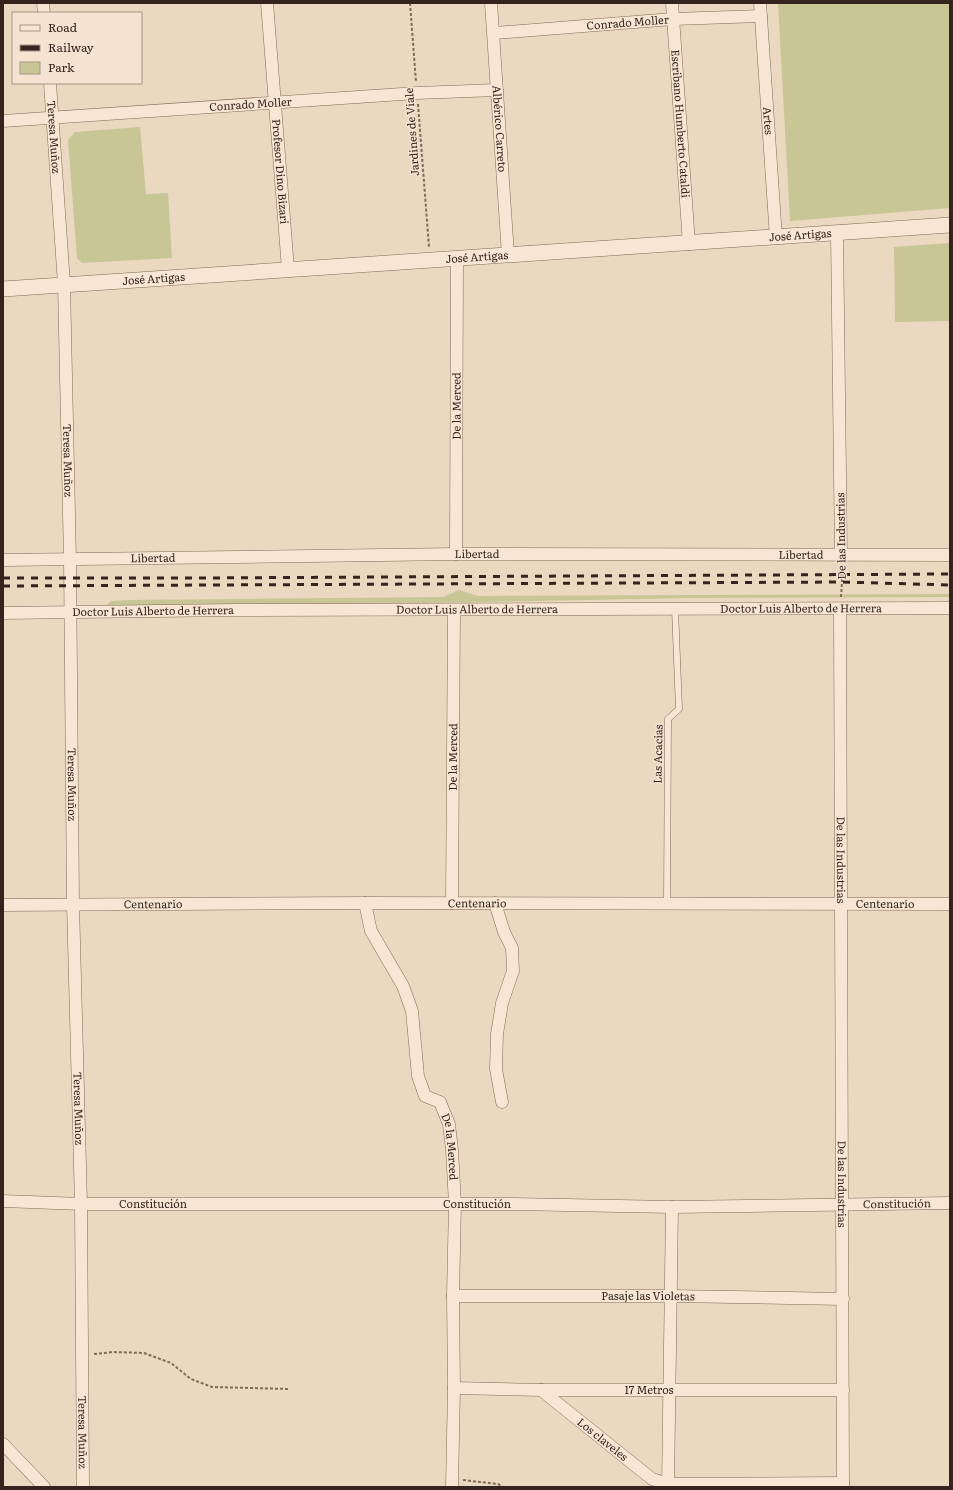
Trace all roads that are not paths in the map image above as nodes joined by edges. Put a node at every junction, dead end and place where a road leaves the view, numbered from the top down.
1 (267, 3) edge
2 (492, 3) edge
3 (672, 3) edge
4 (760, 3) edge
5 (761, 16) junction
6 (673, 19) junction
7 (494, 33) junction
8 (50, 84) edge
9 (497, 90) junction
10 (275, 102) junction
11 (53, 117) junction
12 (3, 121) edge
13 (950, 225) edge
14 (837, 234) junction
15 (776, 238) junction
16 (689, 244) junction
17 (508, 255) junction
18 (457, 258) junction
19 (288, 269) junction
20 (64, 284) junction
21 (3, 289) edge
22 (456, 554) junction
23 (841, 555) junction
24 (950, 555) edge
25 (3, 560) edge
26 (70, 560) junction
27 (950, 608) edge
28 (675, 609) junction
29 (840, 609) junction
30 (454, 610) junction
31 (3, 613) edge
32 (71, 613) junction
33 (365, 903) junction
34 (452, 903) junction
35 (495, 903) junction
36 (667, 903) junction
37 (842, 903) junction
38 (74, 904) junction
39 (950, 904) edge
40 (3, 905) edge
41 (502, 1102) dead end
42 (3, 1201) edge
43 (950, 1203) edge
44 (81, 1204) junction
45 (455, 1204) junction
46 (842, 1204) junction
47 (672, 1207) junction
48 (453, 1296) junction
49 (671, 1296) junction
50 (843, 1299) junction
51 (454, 1388) junction
52 (541, 1390) junction
53 (669, 1390) junction
54 (843, 1390) junction
55 (3, 1444) edge
56 (452, 1484) edge
57 (668, 1485) edge
58 (844, 1485) edge
59 (44, 1487) edge
60 (83, 1487) edge

1 - 10 street, Profesor Dino Bizari
2 - 7 street, Albérico Carreto
3 - 6 street, Escribano Humberto Cataldi
4 - 5 street, Artes
5 - 6 street, Conrado Moller
5 - 15 street, Artes
6 - 7 street, Conrado Moller
6 - 16 street, Escribano Humberto Cataldi
7 - 9 street, Albérico Carreto
8 - 11 street, Teresa Muñoz
9 - 10 street, Conrado Moller
9 - 17 street, Albérico Carreto
10 - 11 street, Conrado Moller
10 - 19 street, Profesor Dino Bizari
11 - 12 street, Conrado Moller
11 - 20 street, Teresa Muñoz
13 - 14 street, José Artigas
14 - 15 street, José Artigas
14 - 23 street, De las Industrias
15 - 16 street, José Artigas
16 - 17 street, José Artigas
17 - 18 street, José Artigas
18 - 19 street, José Artigas
18 - 22 street, De la Merced
19 - 20 street, José Artigas
20 - 21 street, José Artigas
20 - 26 street, Teresa Muñoz
22 - 23 street, Libertad
22 - 26 street, Libertad
23 - 24 street, Libertad
25 - 26 street, Libertad
26 - 32 street, Teresa Muñoz
27 - 29 street, Doctor Luis Alberto de Herrera
28 - 29 street, Doctor Luis Alberto de Herrera
28 - 30 street, Doctor Luis Alberto de Herrera
28 - 36 lane, Las Acacias
29 - 37 street, De las Industrias
30 - 32 street, Doctor Luis Alberto de Herrera
30 - 34 street, De la Merced
31 - 32 street, Doctor Luis Alberto de Herrera
32 - 38 street, Teresa Muñoz
33 - 34 street, Centenario
33 - 38 street, Centenario
33 - 45 street, De la Merced
34 - 35 street, Centenario
35 - 36 street, Centenario
35 - 41 street
36 - 37 street, Centenario
37 - 39 street, Centenario
37 - 46 street, De las Industrias
38 - 40 street, Centenario
38 - 44 street, Teresa Muñoz
42 - 44 street, Constitución
43 - 46 street, Constitución
44 - 45 street, Constitución
44 - 60 street, Teresa Muñoz
45 - 47 street, Constitución
45 - 48 street, De la Merced
46 - 47 street, Constitución
46 - 50 street, De las Industrias
47 - 49 street
48 - 49 street, Pasaje las Violetas
48 - 51 street, De la Merced
49 - 50 street, Pasaje las Violetas
49 - 53 street
50 - 54 street, De las Industrias
51 - 52 street, 17 Metros
51 - 56 street, De la Merced
52 - 53 street, 17 Metros
52 - 57 street, Los claveles
53 - 54 street, 17 Metros
53 - 57 street
54 - 58 street, De las Industrias
55 - 59 street
57 - 58 street

